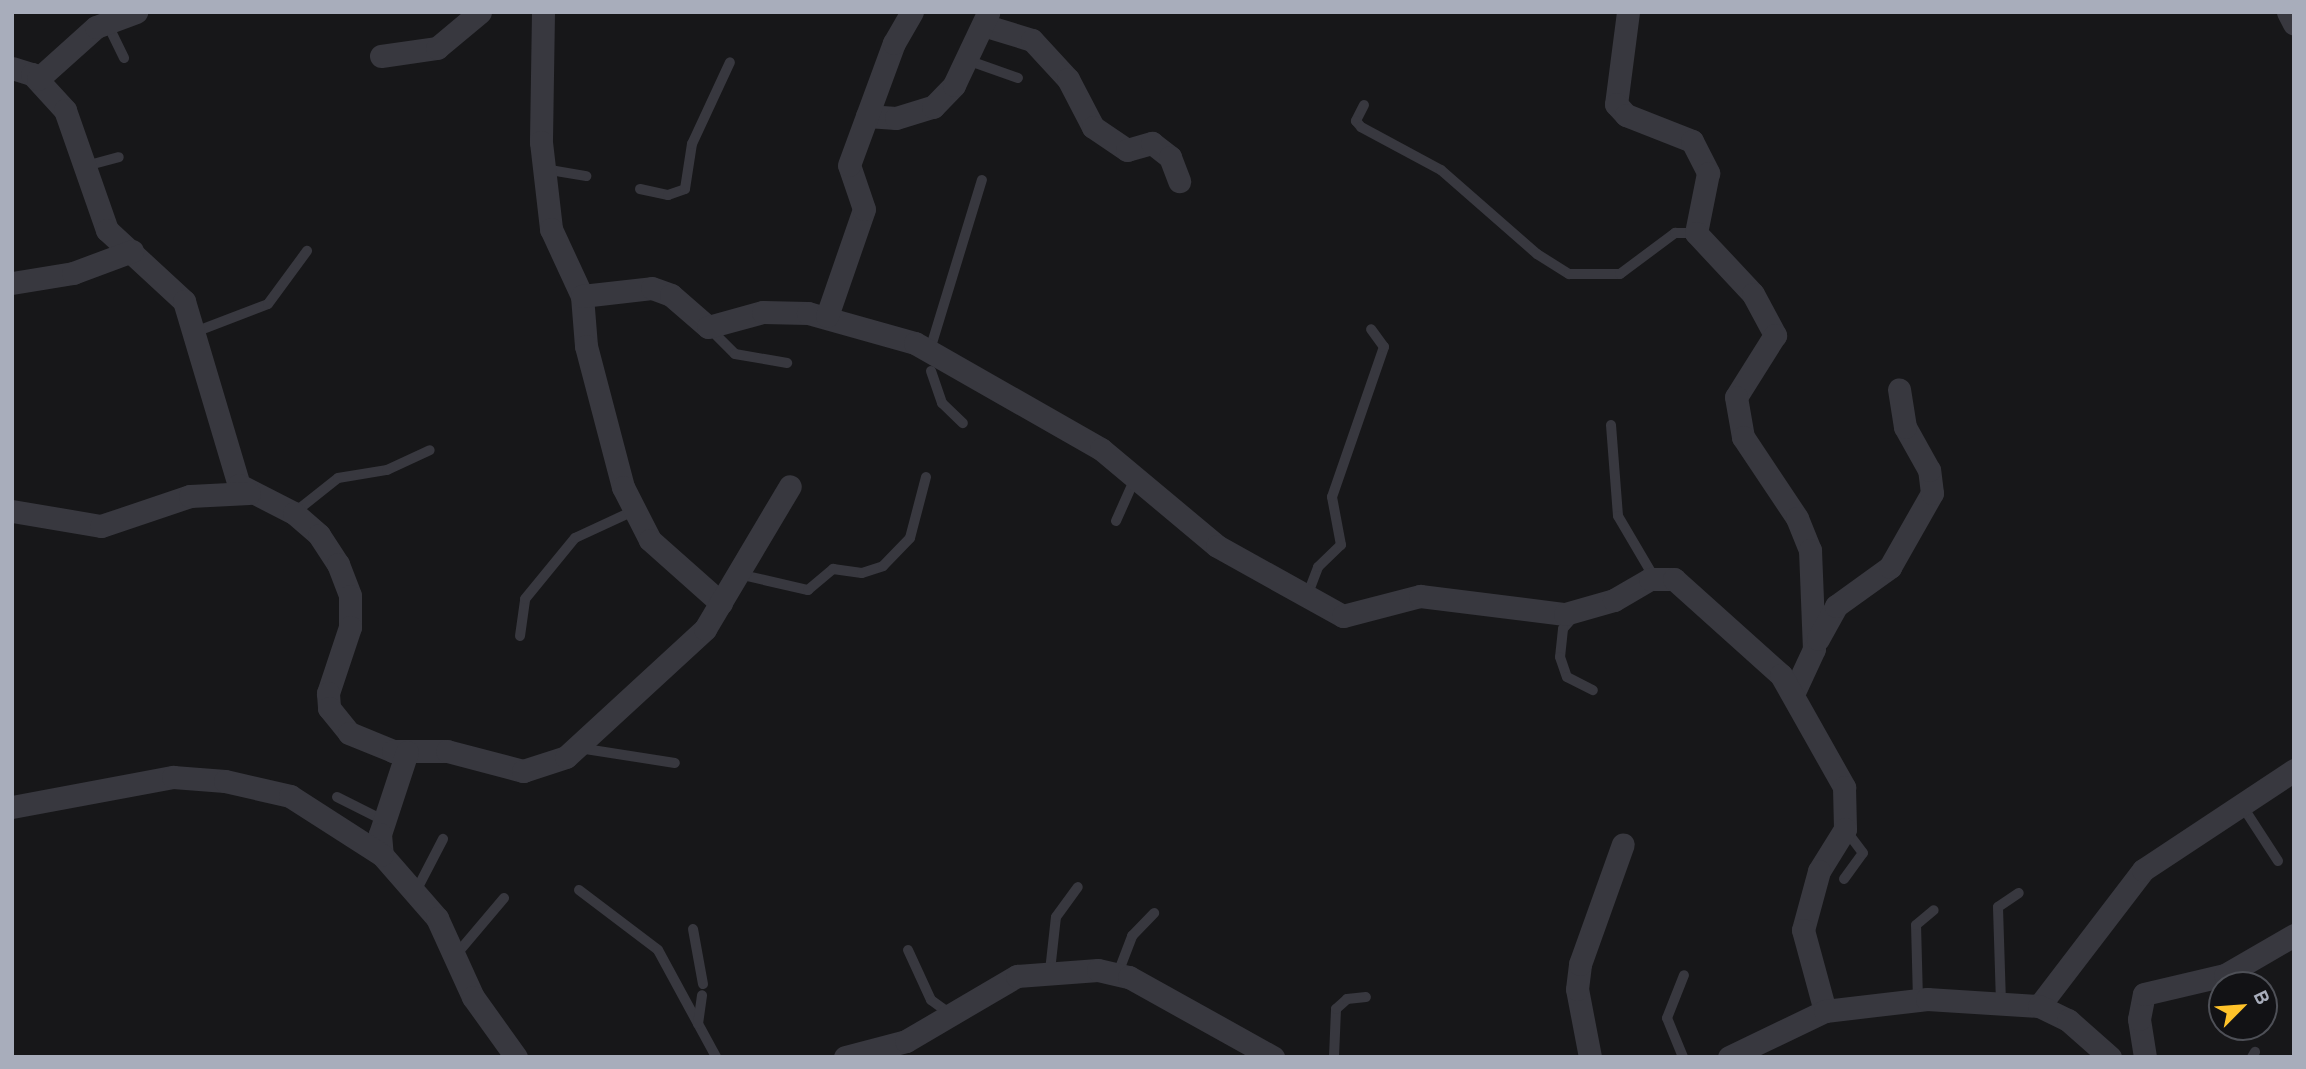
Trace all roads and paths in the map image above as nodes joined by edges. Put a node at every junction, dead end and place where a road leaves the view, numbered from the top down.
1 (136, 12) edge
2 (480, 12) edge
3 (543, 12) edge
4 (912, 12) edge
5 (1628, 12) edge
6 (2288, 12) edge
7 (986, 19) edge
8 (107, 22) junction
9 (2294, 24) edge
10 (381, 56) dead end
11 (124, 58) dead end
12 (967, 61) junction
13 (730, 62) dead end
14 (12, 68) edge
15 (1018, 78) dead end
16 (38, 79) junction
17 (1364, 105) dead end
18 (867, 116) junction
19 (119, 158) dead end
20 (82, 167) junction
21 (544, 169) junction
22 (586, 176) dead end
23 (982, 180) dead end
24 (1179, 181) dead end
25 (640, 189) dead end
26 (1696, 233) junction
27 (132, 251) junction
28 (307, 251) dead end
29 (12, 283) edge
30 (582, 296) junction
31 (827, 316) junction
32 (708, 327) junction
33 (1371, 328) dead end
34 (195, 332) junction
35 (929, 360) junction
36 (787, 363) dead end
37 (1899, 389) dead end
38 (964, 422) dead end
39 (1611, 425) dead end
40 (430, 450) dead end
41 (1136, 475) junction
42 (926, 477) dead end
43 (790, 486) dead end
44 (249, 493) junction
45 (12, 511) edge
46 (631, 512) junction
47 (294, 513) junction
48 (1116, 521) dead end
49 (738, 574) junction
50 (1654, 577) junction
51 (1307, 596) junction
52 (720, 603) junction
53 (1579, 610) junction
54 (520, 636) dead end
55 (1814, 649) junction
56 (1593, 690) dead end
57 (1794, 692) junction
58 (579, 748) junction
59 (407, 752) junction
60 (675, 763) dead end
61 (2294, 770) edge
62 (337, 797) dead end
63 (2241, 804) junction
64 (12, 807) edge
65 (385, 821) junction
66 (1845, 829) junction
67 (443, 839) dead end
68 (1623, 844) dead end
69 (382, 855) junction
70 (2278, 861) dead end
71 (1844, 879) dead end
72 (1078, 887) dead end
73 (579, 890) dead end
74 (2019, 893) dead end
75 (414, 895) junction
76 (504, 898) dead end
77 (1934, 910) dead end
78 (1154, 913) dead end
79 (693, 929) dead end
80 (2294, 935) edge
81 (908, 950) dead end
82 (455, 956) junction
83 (1050, 971) junction
84 (1118, 973) junction
85 (1684, 975) dead end
86 (1366, 997) dead end
87 (1917, 1000) junction
88 (2001, 1003) junction
89 (2039, 1006) junction
90 (1825, 1011) junction
91 (950, 1014) junction
92 (698, 1027) junction
93 (516, 1057) edge
94 (716, 1057) edge
95 (845, 1057) edge
96 (1273, 1057) edge
97 (1335, 1057) edge
98 (1590, 1057) edge
99 (1683, 1057) edge
100 (1729, 1057) edge
101 (2110, 1057) edge
102 (2145, 1057) edge

1 - 8 street
2 - 10 street
3 - 21 street
4 - 18 street
5 - 26 street
6 - 9 street
7 - 12 street
7 - 24 street
8 - 11 lane
8 - 16 street
12 - 15 lane
12 - 18 street
13 - 25 lane
14 - 16 street
16 - 20 street
17 - 26 lane
18 - 31 street
19 - 20 lane
20 - 27 street
21 - 22 lane
21 - 30 street
23 - 35 lane
26 - 55 street
27 - 29 street
27 - 34 street
28 - 34 lane
30 - 32 street
30 - 46 street
31 - 32 street
31 - 35 street
32 - 36 lane
33 - 51 lane
34 - 44 street
35 - 38 lane
35 - 41 street
37 - 55 street
39 - 50 lane
40 - 47 lane
41 - 48 lane
41 - 51 street
42 - 49 lane
43 - 49 street
44 - 45 street
44 - 47 street
46 - 52 street
46 - 54 lane
47 - 59 street
49 - 52 street
50 - 53 street
50 - 57 street
51 - 53 street
52 - 58 street
53 - 56 lane
55 - 57 street
57 - 66 street
58 - 59 street
58 - 60 lane
59 - 65 street
61 - 63 street
62 - 65 lane
63 - 70 lane
63 - 89 street
64 - 69 street
65 - 69 street
66 - 71 lane
66 - 90 street
67 - 75 lane
68 - 98 street
69 - 75 street
72 - 83 lane
73 - 92 lane
74 - 88 lane
75 - 82 street
76 - 82 lane
77 - 87 lane
78 - 84 lane
79 - 92 lane
80 - 102 street
81 - 91 lane
82 - 93 street
83 - 84 street
83 - 91 street
84 - 96 street
85 - 99 lane
86 - 97 lane
87 - 88 street
87 - 90 street
88 - 89 street
89 - 101 street
90 - 100 street
91 - 95 street
92 - 94 lane

